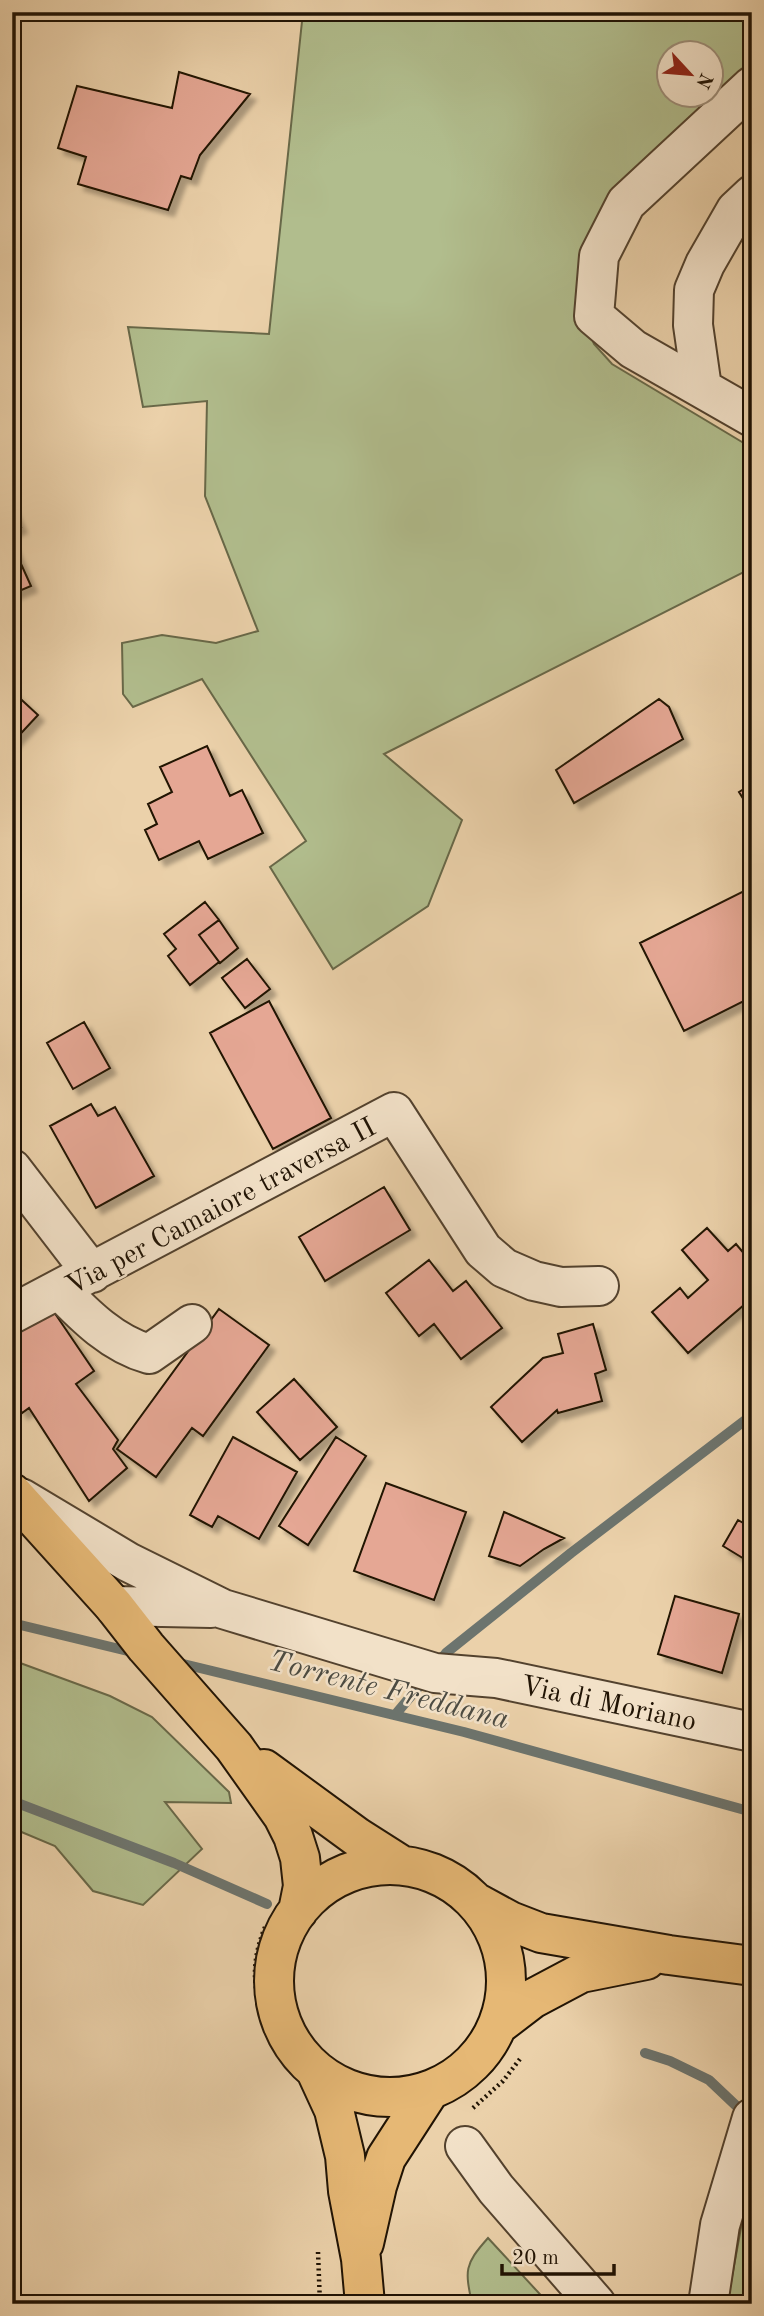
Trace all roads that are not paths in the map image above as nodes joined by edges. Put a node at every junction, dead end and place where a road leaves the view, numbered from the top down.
1 (752, 86) edge
2 (752, 195) edge
3 (702, 388) junction
4 (752, 417) edge
5 (12, 1169) edge
6 (76, 1282) junction
7 (599, 1286) dead end
8 (12, 1314) edge
9 (192, 1324) dead end
10 (12, 1493) edge
11 (152, 1574) junction
12 (214, 1608) junction
13 (122, 1618) junction
14 (752, 1732) edge
15 (234, 1747) junction
16 (401, 1866) junction
17 (475, 1902) junction
18 (283, 1915) junction
19 (669, 1955) junction
20 (752, 1966) edge
21 (498, 2025) junction
22 (302, 2067) junction
23 (430, 2090) junction
24 (752, 2118) edge
25 (466, 2130) road end
26 (361, 2259) junction
27 (365, 2304) edge
28 (596, 2304) edge
29 (708, 2304) edge

1 - 3 street
2 - 3 street
3 - 4 street
5 - 6 street
6 - 7 street, Via per Camaiore traversa II
6 - 8 street, Via per Camaiore traversa II
6 - 9 street
10 - 11 street, Via di Moriano
10 - 13 main road
11 - 12 street, Via di Moriano
11 - 13 street
12 - 13 street, Via di Moriano
12 - 13 street
12 - 14 street, Via di Moriano
13 - 15 main road
15 - 16 main road
15 - 18 main road
16 - 17 main road
16 - 18 main road
17 - 19 main road
17 - 21 main road
18 - 22 main road
19 - 20 main road
19 - 21 main road
21 - 23 main road
22 - 23 main road
22 - 26 main road
23 - 26 main road
24 - 29 street
25 - 28 street
26 - 27 main road

